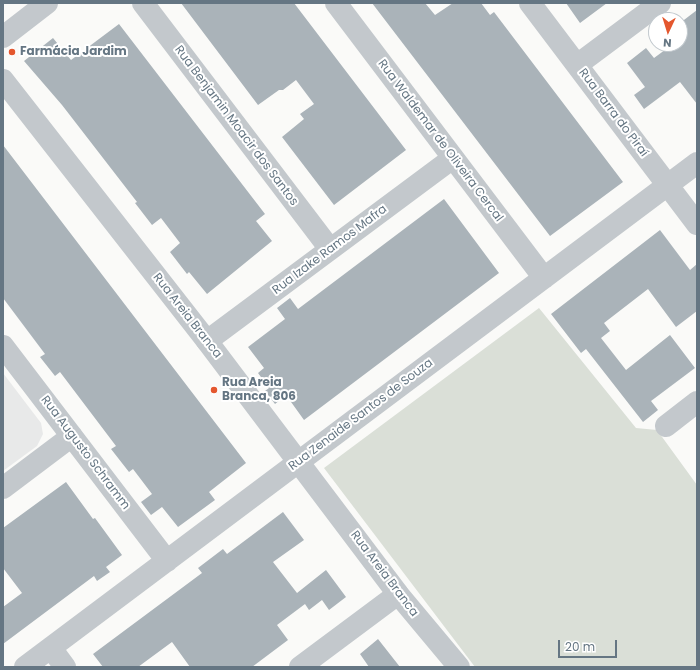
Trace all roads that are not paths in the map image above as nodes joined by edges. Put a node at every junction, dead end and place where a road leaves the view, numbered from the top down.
1 (47, 3) edge
2 (143, 3) edge
3 (336, 3) edge
4 (530, 3) edge
5 (660, 3) edge
6 (3, 37) edge
7 (577, 65) junction
8 (3, 80) edge
9 (453, 158) junction
10 (697, 163) edge
11 (668, 185) junction
12 (697, 224) edge
13 (330, 249) junction
14 (544, 278) junction
15 (207, 341) junction
16 (3, 346) edge
17 (697, 402) edge
18 (666, 426) dead end
19 (72, 436) junction
20 (299, 462) junction
21 (3, 488) edge
22 (167, 561) junction
23 (398, 594) junction
24 (51, 648) junction
25 (25, 667) edge
26 (65, 667) edge
27 (300, 667) edge
28 (459, 667) edge

1 - 6 street
2 - 13 street, Rua Benjamin Moacir dos Santos
3 - 9 street, Rua Waldemar de Oliveira Cercal
4 - 7 street, Rua Barra do Piraí
5 - 7 street
7 - 11 street, Rua Barra do Piraí
8 - 15 street, Rua Areia Branca
9 - 13 street, Rua Izake Ramos Mafra
9 - 14 street, Rua Waldemar de Oliveira Cercal
10 - 11 street, Rua Zenaide Santos de Souza
11 - 12 street, Rua Barra do Piraí
11 - 14 street, Rua Zenaide Santos de Souza
13 - 15 street, Rua Izake Ramos Mafra
14 - 20 street, Rua Zenaide Santos de Souza
15 - 20 street, Rua Areia Branca
16 - 19 street, Rua Augusto Schramm
17 - 18 street
19 - 21 street
19 - 22 street, Rua Augusto Schramm
20 - 22 street, Rua Zenaide Santos de Souza
20 - 23 street, Rua Areia Branca
22 - 24 street, Rua Zenaide Santos de Souza
23 - 27 street
23 - 28 street, Rua Areia Branca
24 - 25 street, Rua Zenaide Santos de Souza
24 - 26 street

